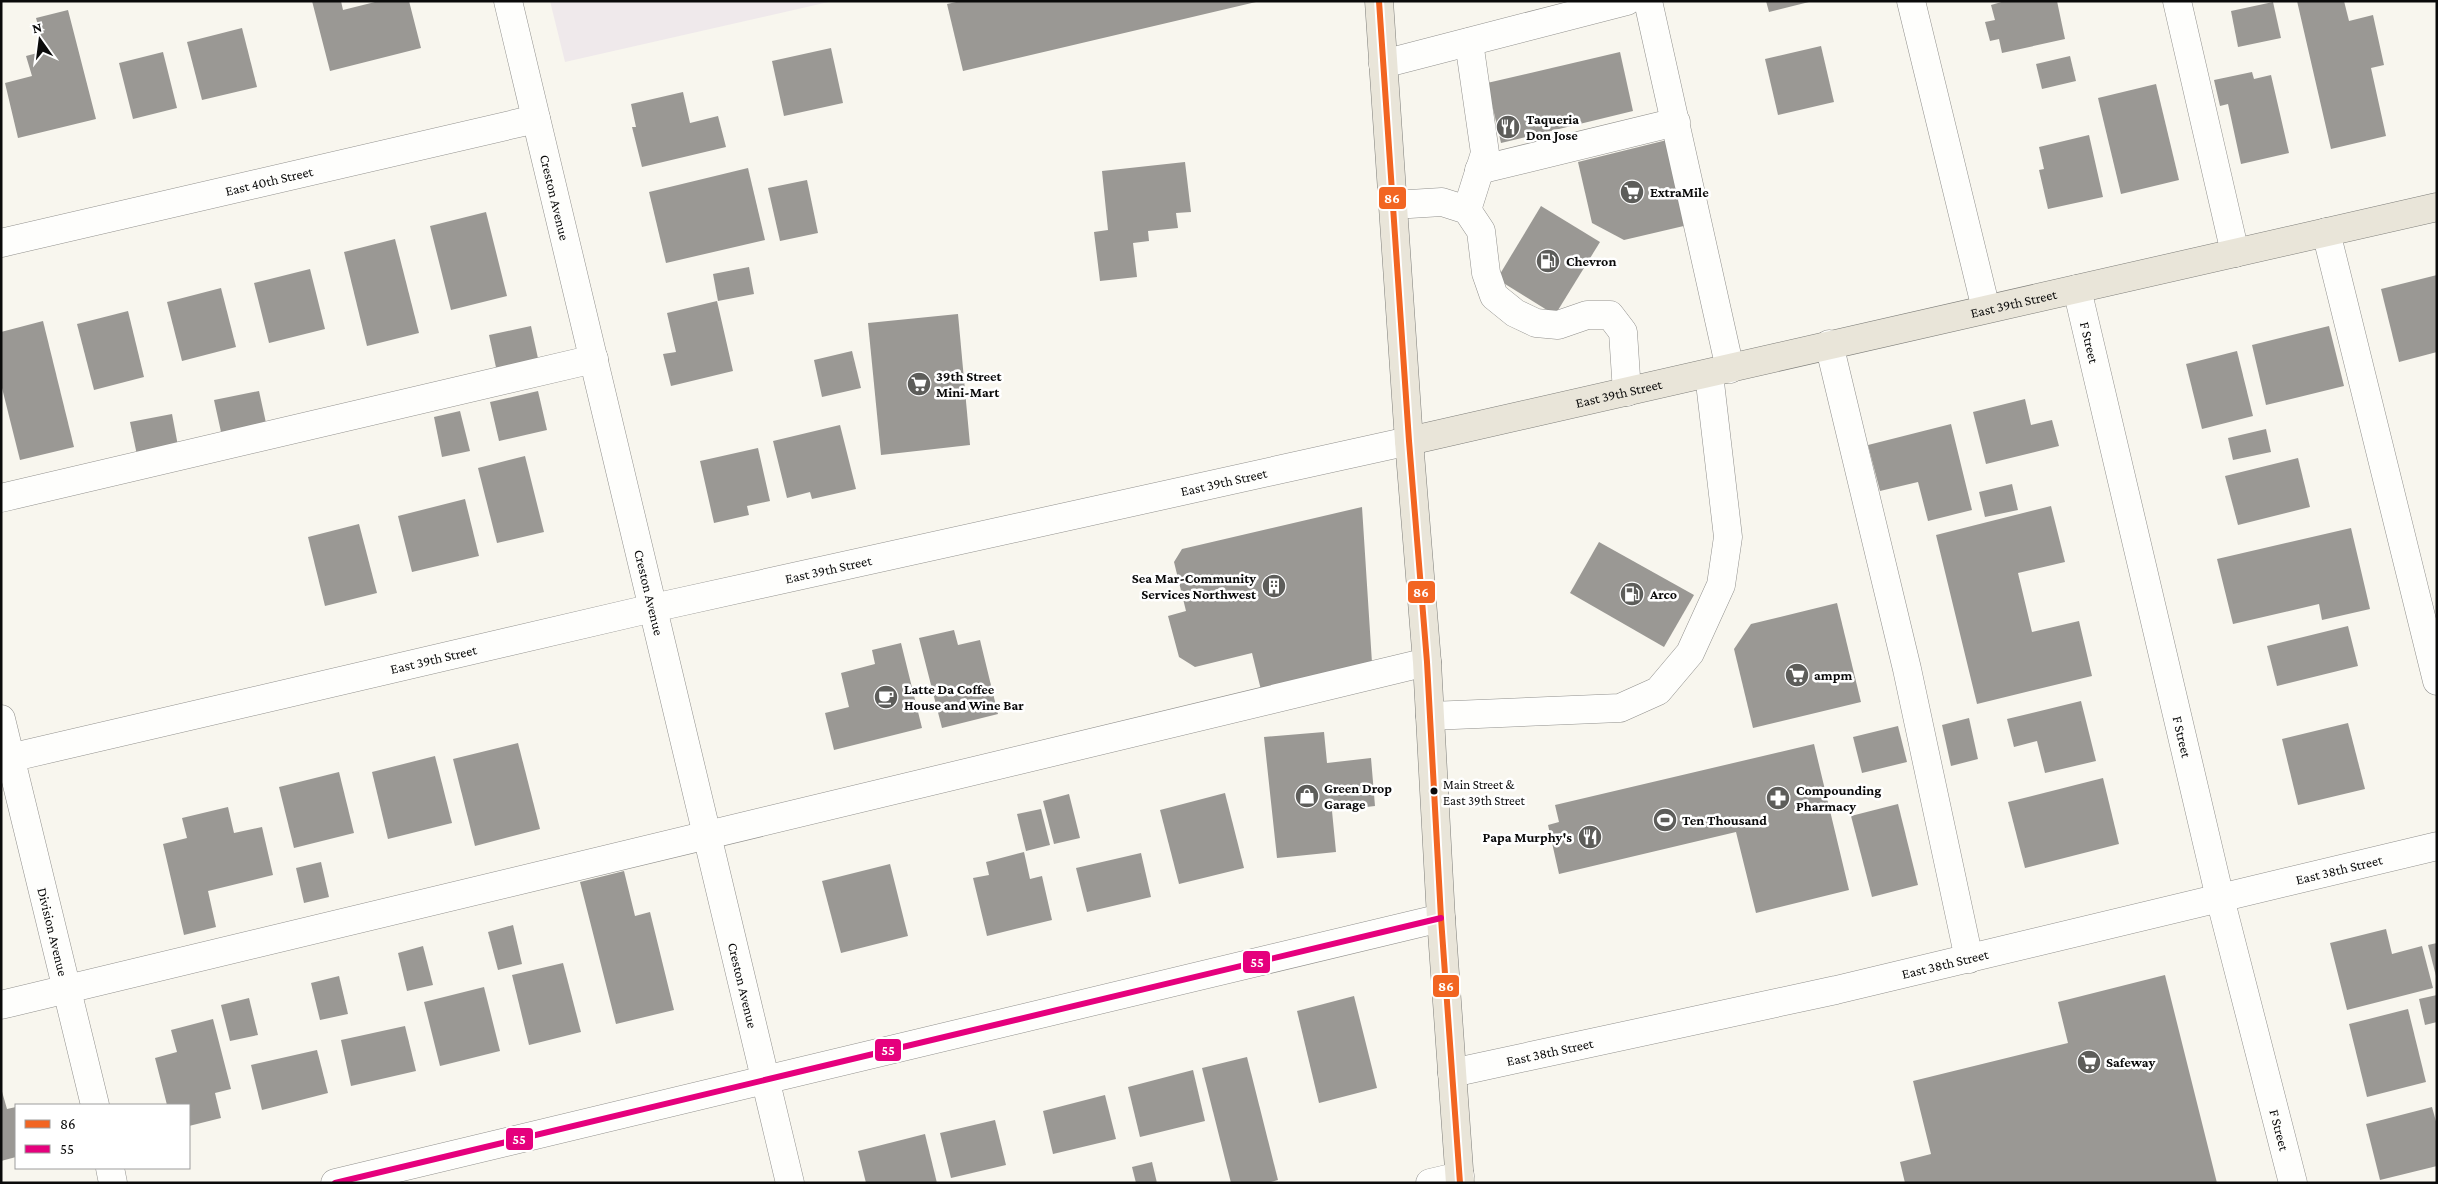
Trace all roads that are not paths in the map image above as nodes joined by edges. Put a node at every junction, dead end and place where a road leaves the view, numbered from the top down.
1 (508, 1) edge
2 (1379, 1) edge
3 (1628, 1) edge
4 (1648, 1) edge
5 (1912, 1) edge
6 (2177, 1) edge
7 (1468, 42) junction
8 (1383, 64) junction
9 (536, 119) junction
10 (1676, 122) junction
11 (1480, 170) junction
12 (1393, 205) junction
13 (2437, 207) edge
14 (1467, 210) junction
15 (2326, 232) junction
16 (1, 243) edge
17 (2236, 253) junction
18 (2077, 289) junction
19 (1986, 309) junction
20 (1829, 344) junction
21 (594, 359) junction
22 (1720, 371) junction
23 (1627, 392) junction
24 (1409, 441) junction
25 (1, 498) edge
26 (653, 608) junction
27 (1427, 662) junction
28 (2437, 681) edge
29 (1430, 716) junction
30 (1, 719) edge
31 (6, 759) edge
32 (707, 836) junction
33 (2437, 846) edge
34 (2220, 898) junction
35 (1440, 918) junction
36 (1969, 959) junction
37 (67, 990) junction
38 (1, 1005) edge
39 (1452, 1073) junction
40 (766, 1080) junction
41 (95, 1104) edge
42 (110, 1169) edge
43 (1460, 1179) edge
44 (114, 1183) edge
45 (335, 1183) edge
46 (790, 1183) edge
47 (1430, 1183) edge
48 (2293, 1183) edge

1 - 9 street, Creston Avenue
2 - 8 main road
3 - 7 street
4 - 10 street
5 - 19 street
6 - 17 street
7 - 8 street
7 - 11 street
8 - 12 main road
9 - 16 street, East 40th Street
9 - 21 street, Creston Avenue
10 - 11 street
10 - 22 street
11 - 14 street
12 - 14 street
12 - 24 main road
13 - 15 main road, East 39th Street
14 - 23 street
15 - 17 main road, East 39th Street
15 - 28 street
17 - 18 main road, East 39th Street
18 - 19 main road, East 39th Street
18 - 34 street, F Street
19 - 20 main road, East 39th Street
20 - 22 main road, East 39th Street
20 - 36 street
21 - 25 street
21 - 26 street, Creston Avenue
22 - 23 main road, East 39th Street
22 - 29 street
23 - 24 main road, East 39th Street
24 - 26 street, East 39th Street
24 - 27 main road
26 - 31 street, East 39th Street
26 - 32 street, Creston Avenue
27 - 29 main road
27 - 32 street
29 - 35 main road
30 - 31 street, Division Avenue
31 - 37 street, Division Avenue
32 - 37 street
32 - 40 street, Creston Avenue
33 - 34 street, East 38th Street
34 - 36 street, East 38th Street
34 - 48 street, F Street
35 - 39 main road
35 - 40 street
36 - 39 street, East 38th Street
37 - 38 street
37 - 41 street, Division Avenue
39 - 43 main road
40 - 45 street
40 - 46 street, Creston Avenue
42 - 44 street
43 - 47 street

